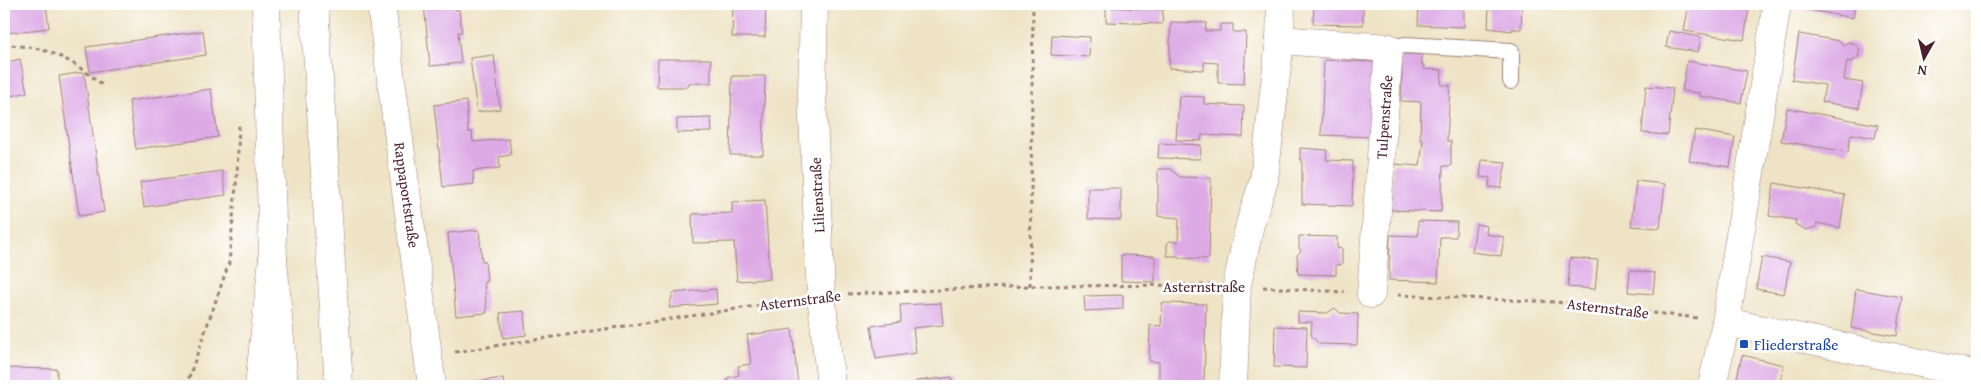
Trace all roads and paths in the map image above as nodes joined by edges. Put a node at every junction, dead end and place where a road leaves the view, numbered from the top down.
1 (266, 4) edge
2 (314, 4) edge
3 (380, 4) edge
4 (814, 4) edge
5 (1033, 4) edge
6 (1281, 4) edge
7 (1777, 4) edge
8 (1280, 40) junction
9 (4, 44) edge
10 (1389, 48) junction
11 (1511, 81) dead end
12 (104, 86) dead end
13 (237, 175) dead end
14 (274, 259) junction
15 (1237, 285) junction
16 (1030, 286) junction
17 (1370, 294) junction
18 (821, 296) junction
19 (1726, 322) junction
20 (429, 356) junction
21 (1977, 375) edge
22 (186, 386) edge
23 (259, 386) edge
24 (284, 386) edge
25 (339, 386) edge
26 (432, 386) edge
27 (831, 386) edge
28 (1233, 386) edge
29 (1712, 386) edge

1 - 14 main road
2 - 25 main road
3 - 20 main road, Rappaportstraße
4 - 18 main road, Lilienstraße
5 - 16 path
6 - 8 main road
7 - 19 main road
8 - 10 main road
8 - 15 main road
9 - 12 path
10 - 11 lane
10 - 17 main road, Tulpenstraße
13 - 22 path
14 - 23 main road
14 - 24 main road
15 - 16 path, Asternstraße
15 - 17 path, Asternstraße
15 - 28 main road
16 - 18 path, Asternstraße
17 - 19 path, Asternstraße
18 - 20 path, Asternstraße
18 - 27 main road, Lilienstraße
19 - 21 main road
19 - 29 main road
20 - 26 main road, Rappaportstraße

